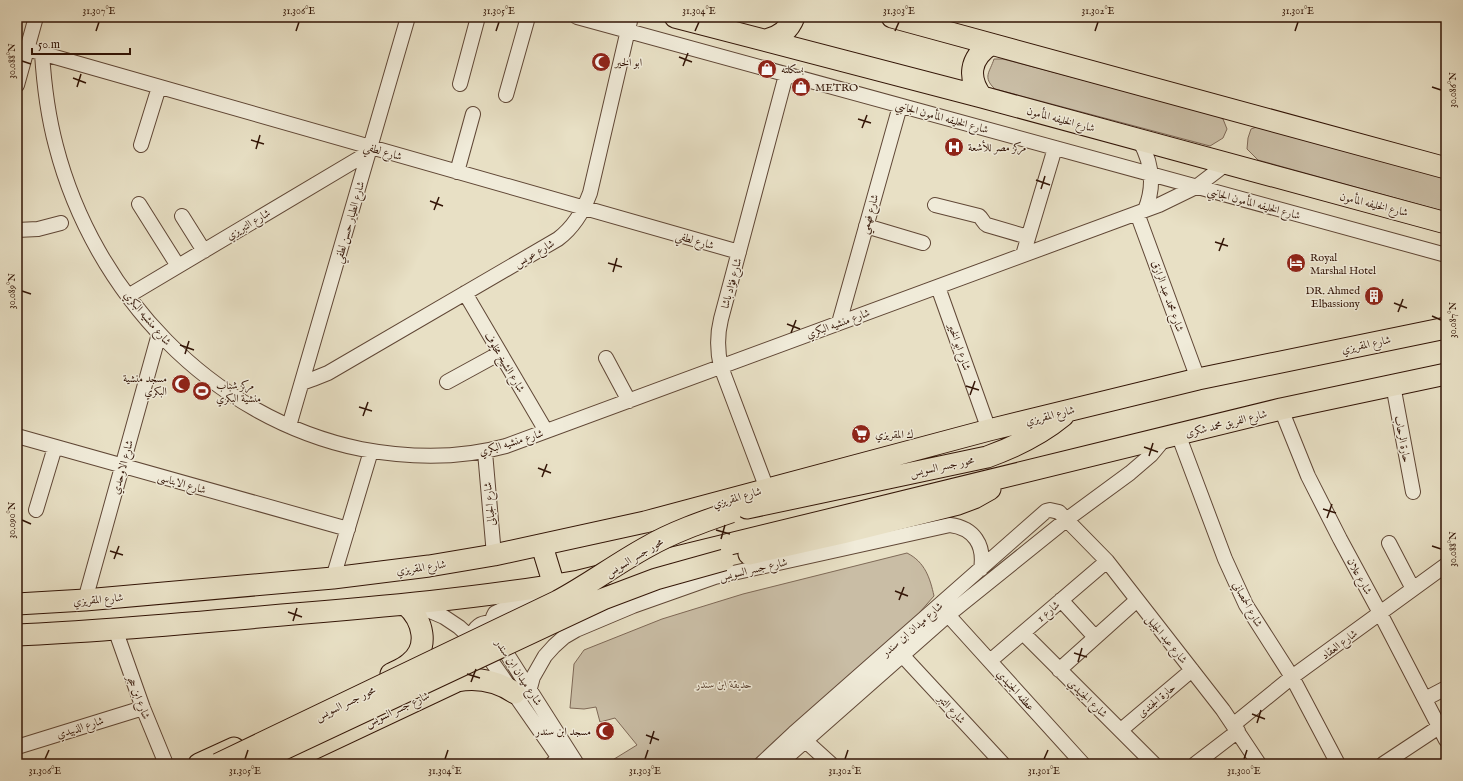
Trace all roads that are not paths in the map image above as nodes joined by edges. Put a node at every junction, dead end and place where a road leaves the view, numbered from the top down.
1 (36, 17) edge
2 (408, 17) edge
3 (478, 17) edge
4 (528, 17) edge
5 (577, 17) edge
6 (631, 17) edge
7 (675, 17) edge
8 (794, 17) edge
9 (892, 17) edge
10 (628, 31) junction
11 (766, 40) junction
12 (990, 45) junction
13 (27, 49) junction
14 (42, 54) junction
15 (786, 74) junction
16 (460, 84) dead end
17 (17, 85) edge
18 (159, 87) junction
19 (506, 95) dead end
20 (982, 97) junction
21 (900, 106) junction
22 (473, 114) dead end
23 (1139, 140) junction
24 (141, 145) dead end
25 (1055, 148) junction
26 (369, 150) junction
27 (1226, 164) junction
28 (1446, 168) edge
29 (457, 172) junction
30 (1151, 174) junction
31 (1196, 187) junction
32 (139, 204) dead end
33 (935, 205) dead end
34 (584, 208) junction
35 (1141, 212) junction
36 (182, 216) dead end
37 (61, 223) dead end
38 (1446, 223) edge
39 (866, 226) junction
40 (17, 230) edge
41 (1028, 237) junction
42 (923, 243) dead end
43 (204, 251) junction
44 (739, 252) junction
45 (1023, 255) junction
46 (1446, 255) edge
47 (178, 266) junction
48 (938, 286) junction
49 (465, 293) junction
50 (128, 296) junction
51 (839, 323) junction
52 (1446, 328) edge
53 (159, 334) junction
54 (500, 353) junction
55 (606, 358) dead end
56 (721, 367) junction
57 (1446, 374) edge
58 (1198, 379) junction
59 (447, 382) dead end
60 (302, 383) junction
61 (1393, 385) junction
62 (629, 401) junction
63 (1070, 410) junction
64 (1281, 410) junction
65 (289, 426) junction
66 (989, 430) junction
67 (546, 431) junction
68 (17, 436) edge
69 (1172, 436) junction
70 (55, 447) junction
71 (371, 451) junction
72 (485, 452) junction
73 (123, 466) junction
74 (1006, 476) junction
75 (767, 489) junction
76 (1413, 492) dead end
77 (36, 510) dead end
78 (1066, 520) junction
79 (348, 529) junction
80 (1389, 543) dead end
81 (542, 546) junction
82 (494, 555) junction
83 (1107, 561) junction
84 (1446, 565) edge
85 (981, 569) junction
86 (333, 578) junction
87 (554, 585) junction
88 (1413, 589) junction
89 (85, 600) junction
90 (1061, 600) junction
91 (1136, 600) junction
92 (17, 604) edge
93 (409, 604) junction
94 (1380, 613) junction
95 (948, 615) junction
96 (491, 623) junction
97 (115, 630) junction
98 (1023, 633) junction
99 (17, 635) edge
100 (472, 637) junction
101 (1095, 637) junction
102 (902, 655) junction
103 (990, 661) junction
104 (412, 662) junction
105 (1059, 670) junction
106 (1192, 670) junction
107 (1292, 678) junction
108 (442, 688) junction
109 (1446, 688) edge
110 (522, 691) junction
111 (1425, 699) junction
112 (143, 708) junction
113 (1439, 727) junction
114 (1236, 728) junction
115 (1121, 730) junction
116 (801, 736) junction
117 (1446, 740) edge
118 (17, 747) edge
119 (559, 763) edge
120 (166, 764) edge
121 (199, 764) edge
122 (218, 764) edge
123 (251, 764) edge
124 (281, 764) edge
125 (577, 764) edge
126 (761, 764) edge
127 (779, 764) edge
128 (831, 764) edge
129 (1003, 764) edge
130 (1083, 764) edge
131 (1154, 764) edge
132 (1195, 764) edge
133 (1259, 764) edge
134 (1338, 764) edge
135 (1383, 764) edge

1 - 13 street
2 - 26 street, شارع الطيار حسن لطفي
3 - 16 street
4 - 19 street
5 - 10 street, شارع الخليفه المأمون الجانبي
6 - 10 street, شارع عويس
7 - 11 main road, شارع الخليفه المأمون
8 - 11 main road
9 - 12 main road
10 - 15 street, شارع الخليفه المأمون الجانبي
10 - 34 street, شارع عويس
11 - 20 main road, شارع الخليفه المأمون
12 - 20 main road
12 - 28 main road
13 - 14 street, شارع لطفي
13 - 17 street
14 - 18 street, شارع لطفي
14 - 50 street, شارع منشيه البكري
15 - 21 street, شارع الخليفه المأمون الجانبي
15 - 44 street, شارع فؤاد باشا
18 - 24 street
18 - 26 street, شارع لطفي
20 - 23 main road, شارع الخليفه المأمون
21 - 25 street, شارع الخليفه المأمون الجانبي
21 - 39 street, شارع فهمي
22 - 29 street
23 - 27 main road, شارع الخليفه المأمون
23 - 30 street
25 - 30 street, شارع الخليفه المأمون الجانبي
25 - 41 street
26 - 29 street, شارع لطفي
26 - 43 street, شارع التبريزي
26 - 60 street, شارع الطيار حسن لطفي
27 - 31 street, شارع منشيه البكري
27 - 38 main road, شارع الخليفه المأمون
29 - 34 street, شارع لطفي
30 - 31 street, شارع الخليفه المأمون الجانبي
30 - 35 street
31 - 35 street, شارع منشيه البكري
31 - 46 street, شارع الخليفه المأمون الجانبي
32 - 47 street
33 - 41 street
34 - 44 street, شارع لطفي
34 - 49 street, شارع عويس
35 - 45 street, شارع منشيه البكري
35 - 58 street, شارع محمد عبد الرازق
36 - 43 street
37 - 40 street
39 - 42 street
39 - 51 street, شارع فهمي
41 - 45 street
43 - 47 street, شارع التبريزي
44 - 56 street, شارع فؤاد باشا
45 - 48 street, شارع منشيه البكري
47 - 50 street, شارع التبريزي
48 - 51 street, شارع منشيه البكري
48 - 66 street, شارع ابو الخير
49 - 54 street, شارع الشيخ مخلوف
49 - 60 street, شارع عويس
50 - 53 street, شارع منشيه البكري
51 - 56 street, شارع منشيه البكري
52 - 58 main road, شارع المقريزي
53 - 65 street, شارع منشيه البكري
53 - 73 street, شارع الاوحدي
54 - 59 street
54 - 67 street, شارع الشيخ مخلوف
55 - 62 street
56 - 62 street, شارع منشيه البكري
56 - 75 street, شارع فؤاد باشا
57 - 61 main road, شارع الفريق محمد شكرى
58 - 63 main road, شارع المقريزي
60 - 65 street, شارع الطيار حسن لطفي
61 - 64 main road, شارع الفريق محمد شكرى
61 - 76 street, حارة الرحاب
62 - 67 street, شارع منشيه البكري
63 - 66 main road, شارع المقريزي
63 - 122 main road, محور جسر السويس, bridge
64 - 69 main road, شارع الفريق محمد شكرى
64 - 94 street, شارع علان
65 - 71 street, شارع منشيه البكري
66 - 75 main road, شارع المقريزي
67 - 72 street, شارع منشيه البكري
68 - 70 street, شارع الابناسى
69 - 74 main road, شارع الفريق محمد شكرى
69 - 78 street, شارع ميدان ابن سندر
69 - 107 street, شارع الحمصاني
70 - 73 street, شارع الابناسى
70 - 77 street
71 - 72 street, شارع منشيه البكري
71 - 79 street
72 - 82 street, شارع الجبالى
73 - 79 street, شارع الابناسى
73 - 89 street, شارع الاوحدي
74 - 87 main road
74 - 123 main road, محور جسر السويس, bridge
75 - 81 main road, شارع المقريزي
78 - 83 street, شارع عبد الجليل
78 - 85 street, شارع ميدان ابن سندر
78 - 95 street, شارع ميدان ابن سندر
79 - 86 street
80 - 88 street
81 - 82 main road, شارع المقريزي
81 - 87 main road
82 - 86 main road, شارع المقريزي
83 - 90 street, شارع 1
83 - 91 street, شارع عبد الجليل
84 - 88 street, شارع العقاد
85 - 110 street, شارع جسر السويس
85 - 116 street, شارع ميدان ابن سندر
86 - 89 main road, شارع المقريزي
87 - 93 main road
87 - 96 street
88 - 94 street, شارع العقاد
89 - 92 main road, شارع المقريزي
90 - 98 street, شارع 1
90 - 101 street
91 - 101 street
91 - 106 street, شارع عبد الجليل
93 - 97 main road
93 - 100 street, شارع ميدان ابن سندر
93 - 104 main road
94 - 107 street, شارع العقاد
94 - 111 street, شارع علان
95 - 102 street, شارع ميدان ابن سندر
95 - 103 street, عطفه الجنيدي
96 - 100 street
96 - 110 street, شارع ميدان ابن سندر
97 - 99 main road
97 - 112 street, شارع ابن حجر
98 - 103 street, شارع 1
98 - 105 street, شارع الجنيدي
100 - 110 street, شارع ميدان ابن سندر
101 - 105 street
102 - 116 street, شارع ميدان ابن سندر
102 - 129 street, شارع التبر
103 - 130 street, عطفه الجنيدي
104 - 108 main road
104 - 121 main road
105 - 115 street, شارع الجنيدي
106 - 114 street, شارع عبد الجليل
106 - 115 street, حارة الجندى
107 - 114 street, شارع العقاد
107 - 134 street, شارع الحمصاني
108 - 110 main road, شارع جسر السويس
108 - 124 main road, شارع جسر السويس
109 - 111 street
110 - 119 street, شارع ميدان ابن سندر
110 - 125 street, شارع ميدان ابن سندر
111 - 113 street, شارع علان
112 - 118 street, شارع الذبيدي
112 - 120 street, شارع ابن حجر
113 - 117 street, شارع علان
113 - 135 street
114 - 132 street, شارع العقاد
114 - 133 street, شارع عبد الجليل
115 - 131 street, شارع الجنيدي
116 - 126 street, شارع ميدان ابن سندر
116 - 127 street, شارع ميدان ابن سندر
116 - 128 street

